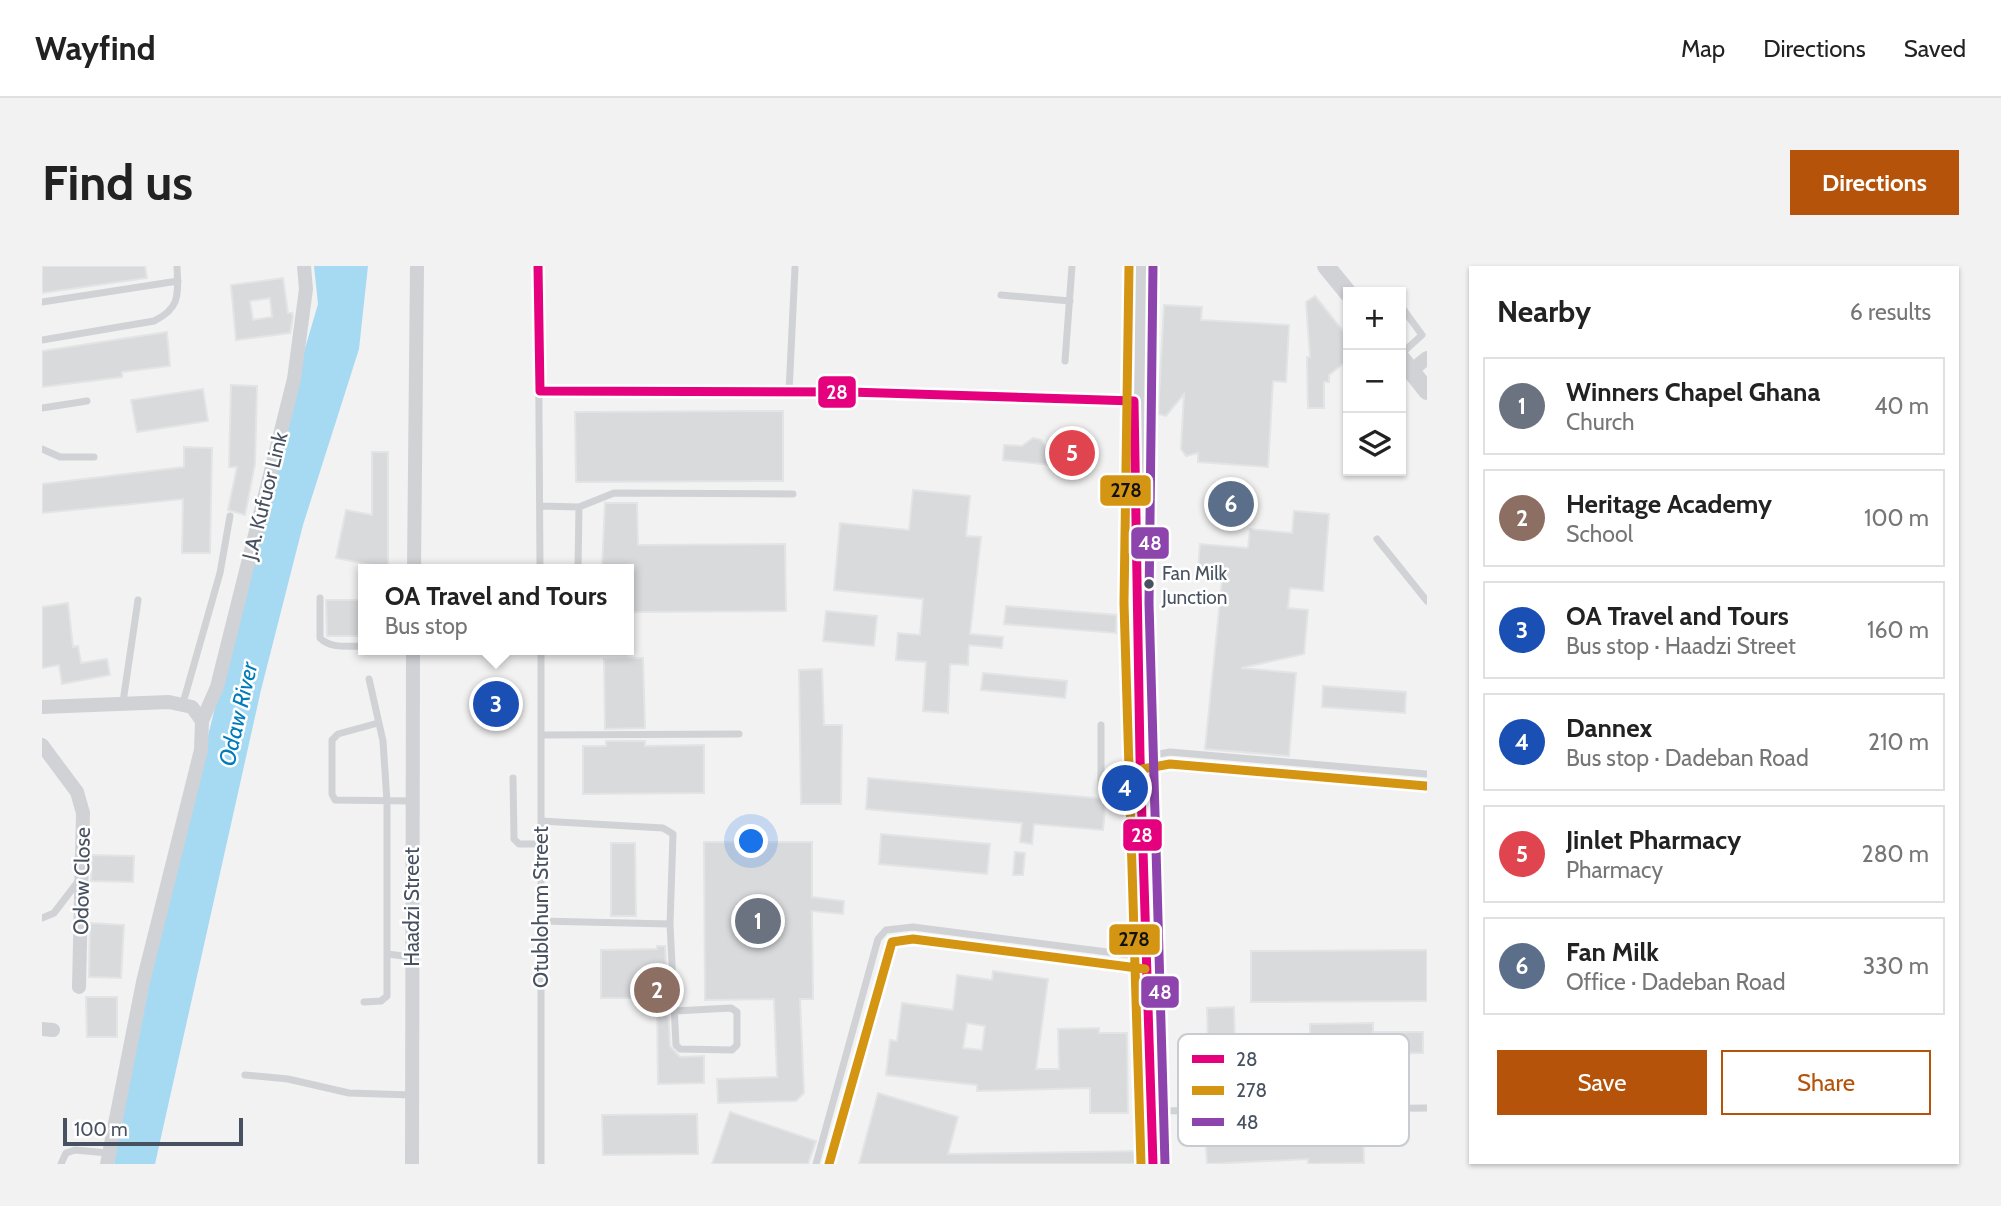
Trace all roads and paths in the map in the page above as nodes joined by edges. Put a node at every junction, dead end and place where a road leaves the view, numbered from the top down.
1 (177, 266) edge
2 (304, 266) edge
3 (417, 266) edge
4 (538, 266) edge
5 (1072, 266) edge
6 (1140, 266) edge
7 (1326, 266) edge
8 (795, 268) dead end
9 (178, 281) junction
10 (1343, 287) edge
11 (1001, 295) dead end
12 (1070, 301) junction
13 (42, 302) edge
14 (1406, 313) edge
15 (42, 340) edge
16 (1406, 358) edge
17 (1427, 358) edge
18 (1065, 361) dead end
19 (1406, 361) edge
20 (1406, 364) edge
21 (540, 391) junction
22 (1427, 391) edge
23 (789, 392) junction
24 (87, 401) dead end
25 (1134, 401) junction
26 (42, 408) edge
27 (42, 449) edge
28 (94, 457) dead end
29 (793, 494) dead end
30 (540, 506) junction
31 (579, 507) junction
32 (230, 516) dead end
33 (1377, 539) dead end
34 (414, 564) edge
35 (540, 564) edge
36 (578, 564) edge
37 (320, 598) dead end
38 (138, 600) dead end
39 (1427, 601) edge
40 (358, 646) edge
41 (413, 655) edge
42 (541, 655) edge
43 (369, 679) dead end
44 (123, 702) junction
45 (183, 703) junction
46 (42, 707) edge
47 (202, 721) junction
48 (378, 723) junction
49 (1101, 725) dead end
50 (739, 734) dead end
51 (542, 735) junction
52 (42, 745) edge
53 (1140, 757) junction
54 (1427, 774) edge
55 (513, 778) dead end
56 (1141, 797) junction
57 (412, 801) junction
58 (387, 802) junction
59 (541, 821) junction
60 (540, 844) junction
61 (82, 876) junction
62 (42, 918) edge
63 (541, 921) junction
64 (670, 924) junction
65 (387, 954) junction
66 (412, 957) junction
67 (1147, 957) junction
68 (79, 987) dead end
69 (363, 1002) dead end
70 (675, 1011) junction
71 (245, 1075) dead end
72 (412, 1095) junction
73 (1409, 1108) edge
74 (1427, 1108) edge
75 (1151, 1111) junction
76 (1178, 1111) edge
77 (107, 1159) edge
78 (61, 1164) edge
79 (412, 1164) edge
80 (541, 1164) edge
81 (816, 1164) edge
82 (1153, 1164) edge

1 - 9 lane
2 - 47 street, J.A. Kufuor Link
3 - 34 street
4 - 21 lane
5 - 12 lane
6 - 25 street
7 - 10 street
8 - 23 lane
9 - 13 lane
9 - 15 lane
11 - 12 lane
12 - 18 lane
14 - 16 lane
17 - 19 street
20 - 22 street
21 - 23 lane
21 - 30 lane
23 - 25 lane
24 - 26 lane
25 - 53 street
27 - 28 lane
29 - 31 lane
30 - 31 lane
30 - 35 lane
31 - 36 lane
32 - 45 lane
33 - 39 lane
37 - 40 lane
38 - 44 lane
41 - 57 street, Haadzi Street
42 - 51 lane, Otublohum Street
43 - 48 lane
44 - 45 street
44 - 46 street
45 - 47 street
47 - 77 street
48 - 58 lane
48 - 58 lane
49 - 56 lane
50 - 51 lane
51 - 59 lane, Otublohum Street
52 - 61 street, Odow Close
53 - 54 lane
53 - 56 street
55 - 60 lane
56 - 67 street
57 - 58 lane
57 - 66 street, Haadzi Street
58 - 65 lane
59 - 60 lane, Otublohum Street
59 - 64 lane
60 - 63 lane, Otublohum Street
61 - 62 lane
61 - 68 street, Odow Close
63 - 64 lane
63 - 80 lane, Otublohum Street
64 - 70 lane
65 - 66 lane
65 - 69 lane
66 - 72 street, Haadzi Street
67 - 75 street
67 - 81 lane
70 - 70 lane
71 - 72 lane
72 - 79 street, Haadzi Street
73 - 74 lane
75 - 76 lane
75 - 82 street
77 - 78 lane

